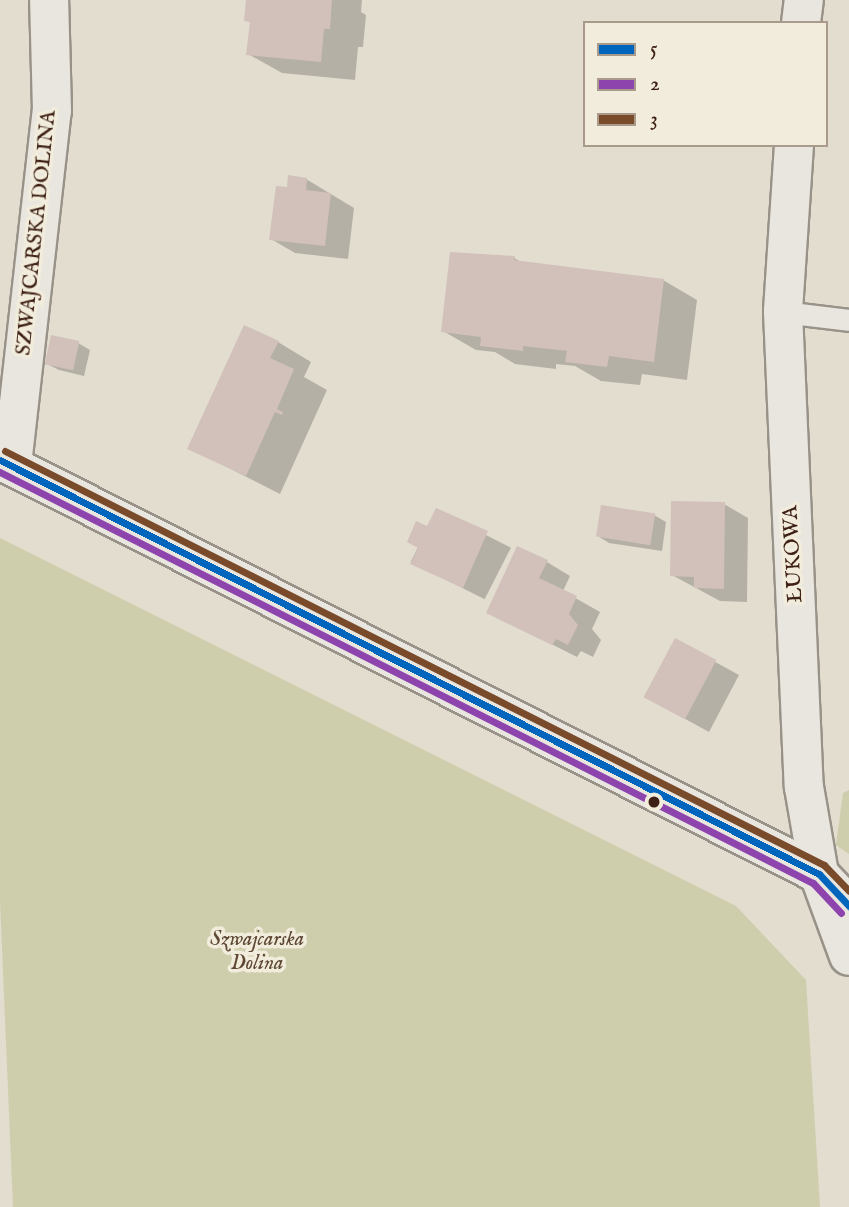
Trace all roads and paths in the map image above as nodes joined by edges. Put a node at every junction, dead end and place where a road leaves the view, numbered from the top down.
1 (49, 0) edge
2 (804, 0) edge
3 (802, 21) edge
4 (794, 147) edge
5 (783, 312) junction
6 (849, 320) edge
7 (6, 463) edge
8 (819, 874) junction
9 (849, 906) edge
10 (849, 956) edge

1 - 7 street, SZWAJCARSKA DOLINA
2 - 3 street
4 - 5 street, ŁUKOWA
5 - 6 lane
5 - 8 street, ŁUKOWA
7 - 8 street
8 - 9 street
8 - 10 street, ŁUKOWA

